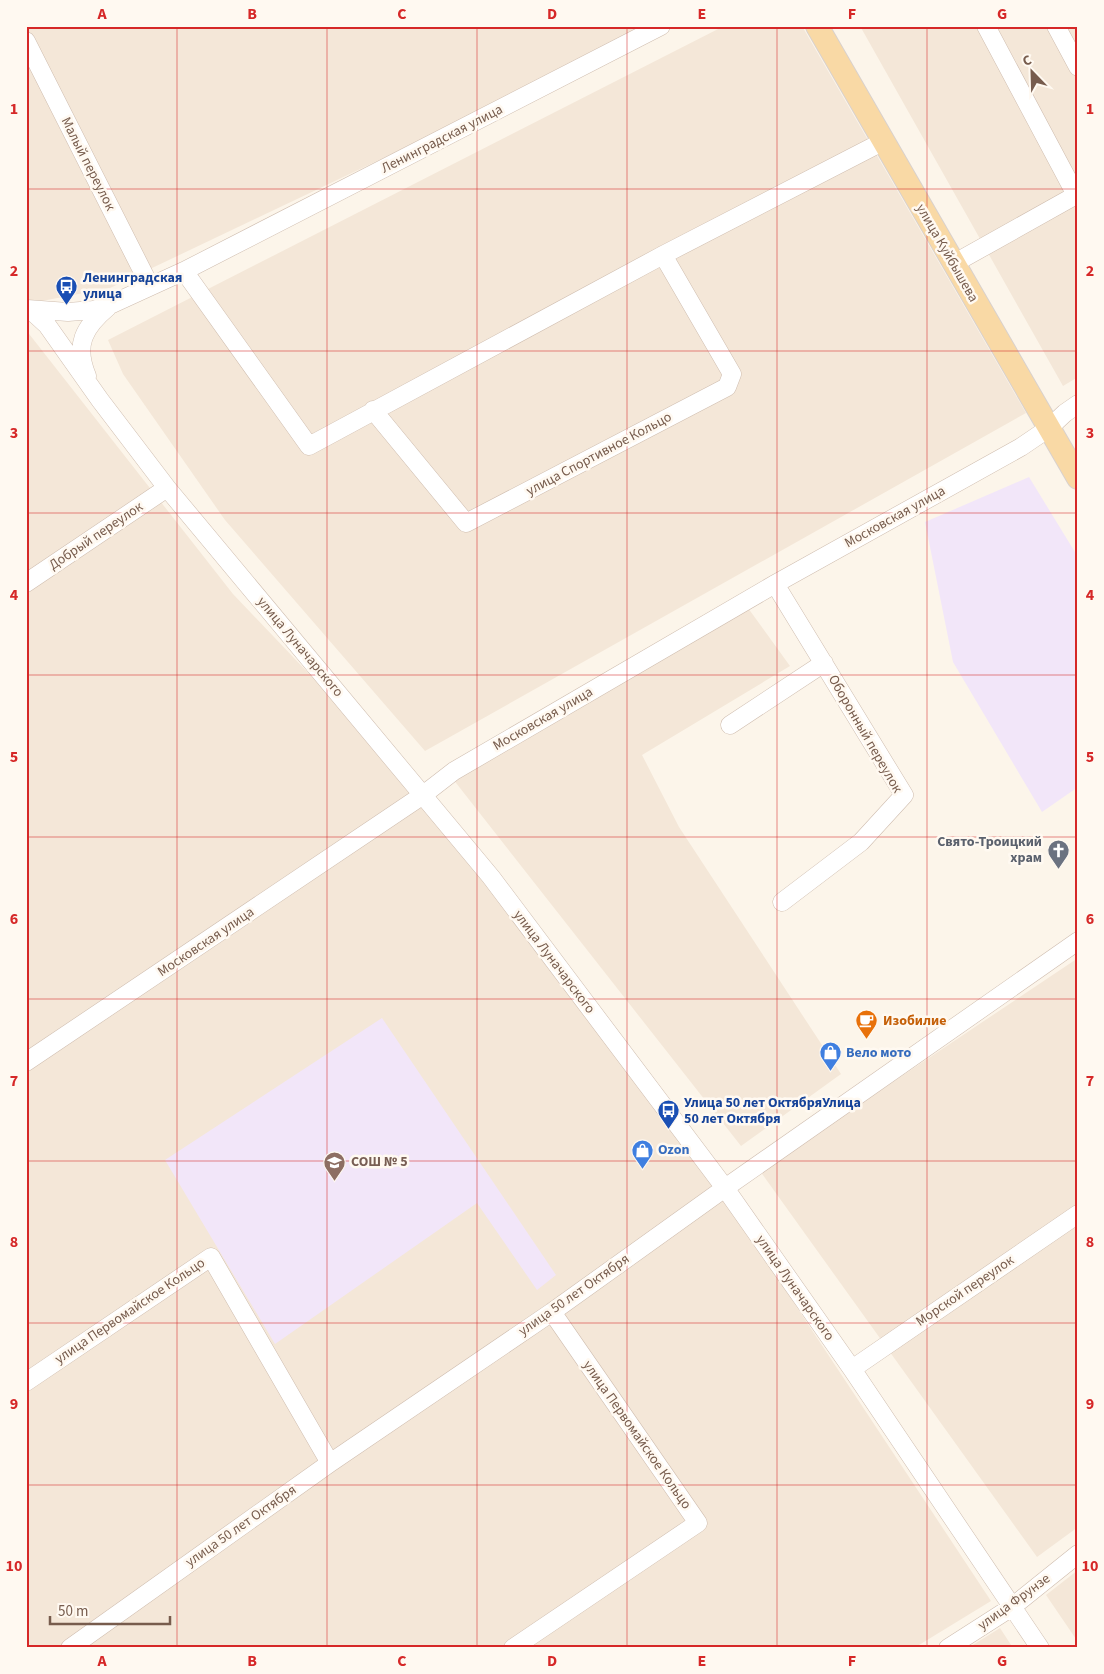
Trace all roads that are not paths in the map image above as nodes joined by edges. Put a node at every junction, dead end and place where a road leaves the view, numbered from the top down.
1 (661, 26) edge
2 (817, 26) edge
3 (986, 26) edge
4 (1056, 26) edge
5 (26, 41) edge
6 (1078, 67) edge
7 (882, 142) junction
8 (1077, 195) edge
9 (663, 255) junction
10 (953, 264) junction
11 (184, 271) junction
12 (150, 286) junction
13 (112, 304) junction
14 (26, 310) edge
15 (96, 394) junction
16 (1078, 404) edge
17 (373, 410) junction
18 (1049, 428) junction
19 (1078, 478) edge
20 (167, 488) junction
21 (26, 583) edge
22 (775, 584) junction
23 (824, 664) junction
24 (730, 725) dead end
25 (423, 795) junction
26 (782, 902) dead end
27 (1078, 941) edge
28 (26, 1062) edge
29 (725, 1188) junction
30 (1078, 1214) edge
31 (552, 1312) junction
32 (852, 1369) junction
33 (26, 1382) edge
34 (330, 1463) junction
35 (1078, 1554) edge
36 (1012, 1607) junction
37 (70, 1648) edge
38 (513, 1648) edge
39 (948, 1648) edge
40 (1040, 1648) edge

1 - 11 street, Ленинградская улица
2 - 7 main road, улица Куйбышева
3 - 8 street
4 - 6 street
5 - 12 street, Малый переулок
7 - 9 street
7 - 10 main road, улица Куйбышева
8 - 10 street
9 - 17 street
9 - 17 street, улица Спортивное Кольцо
10 - 18 main road, улица Куйбышева
11 - 12 street, Ленинградская улица
11 - 17 street
12 - 13 street, Ленинградская улица
13 - 14 street, Ленинградская улица
13 - 15 street
14 - 15 street, улица Луначарского
15 - 20 street, улица Луначарского
16 - 18 street, Московская улица
18 - 19 main road, улица Куйбышева
18 - 22 street, Московская улица
20 - 21 street, Добрый переулок
20 - 25 street, улица Луначарского
22 - 23 street, Оборонный переулок
22 - 25 street, Московская улица
23 - 24 street, Оборонный переулок
23 - 26 street, Оборонный переулок
25 - 28 street, Московская улица
25 - 29 street, улица Луначарского
27 - 29 street, улица 50 лет Октября
29 - 31 street, улица 50 лет Октября
29 - 32 street, улица Луначарского
30 - 32 street, Морской переулок
31 - 34 street, улица 50 лет Октября
31 - 38 street, улица Первомайское Кольцо
32 - 36 street, улица Луначарского
33 - 34 street, улица Первомайское Кольцо
34 - 37 street, улица 50 лет Октября
35 - 36 street, улица Фрунзе
36 - 39 street, улица Фрунзе
36 - 40 street, улица Луначарского

